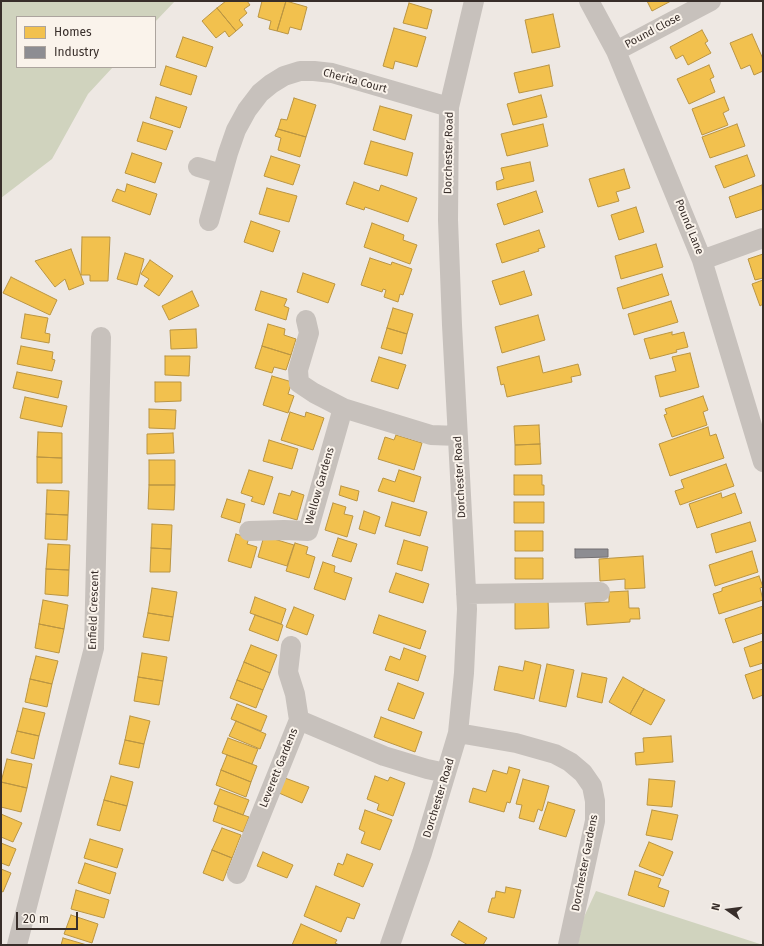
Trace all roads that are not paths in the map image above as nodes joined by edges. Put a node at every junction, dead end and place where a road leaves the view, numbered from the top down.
1 (474, 1) edge
2 (590, 1) edge
3 (711, 1) edge
4 (616, 51) junction
5 (449, 107) junction
6 (198, 167) dead end
7 (222, 174) junction
8 (209, 221) dead end
9 (763, 238) edge
10 (702, 260) junction
11 (306, 320) dead end
12 (101, 337) dead end
13 (342, 408) junction
14 (458, 436) junction
15 (763, 462) edge
16 (249, 531) dead end
17 (600, 592) dead end
18 (466, 594) junction
19 (290, 646) dead end
20 (299, 720) junction
21 (458, 732) junction
22 (446, 773) junction
23 (237, 874) dead end
24 (17, 945) edge
25 (390, 945) edge
26 (568, 945) edge

1 - 5 street, Dorchester Road
2 - 4 street, Pound Lane
3 - 4 street, Pound Close
4 - 10 street, Pound Lane
5 - 7 street, Cherita Court
5 - 14 street, Dorchester Road
6 - 7 street
7 - 8 street, Cherita Court
9 - 10 street
10 - 15 street, Pound Lane
11 - 13 street
12 - 24 street, Enfield Crescent
13 - 14 street
13 - 16 street, Wellow Gardens
14 - 18 street, Dorchester Road
17 - 18 street
18 - 21 street, Dorchester Road
19 - 20 street
20 - 22 street, Leverett Gardens
20 - 23 street, Leverett Gardens
21 - 22 street, Dorchester Road
21 - 26 street, Dorchester Gardens
22 - 25 street, Dorchester Road

